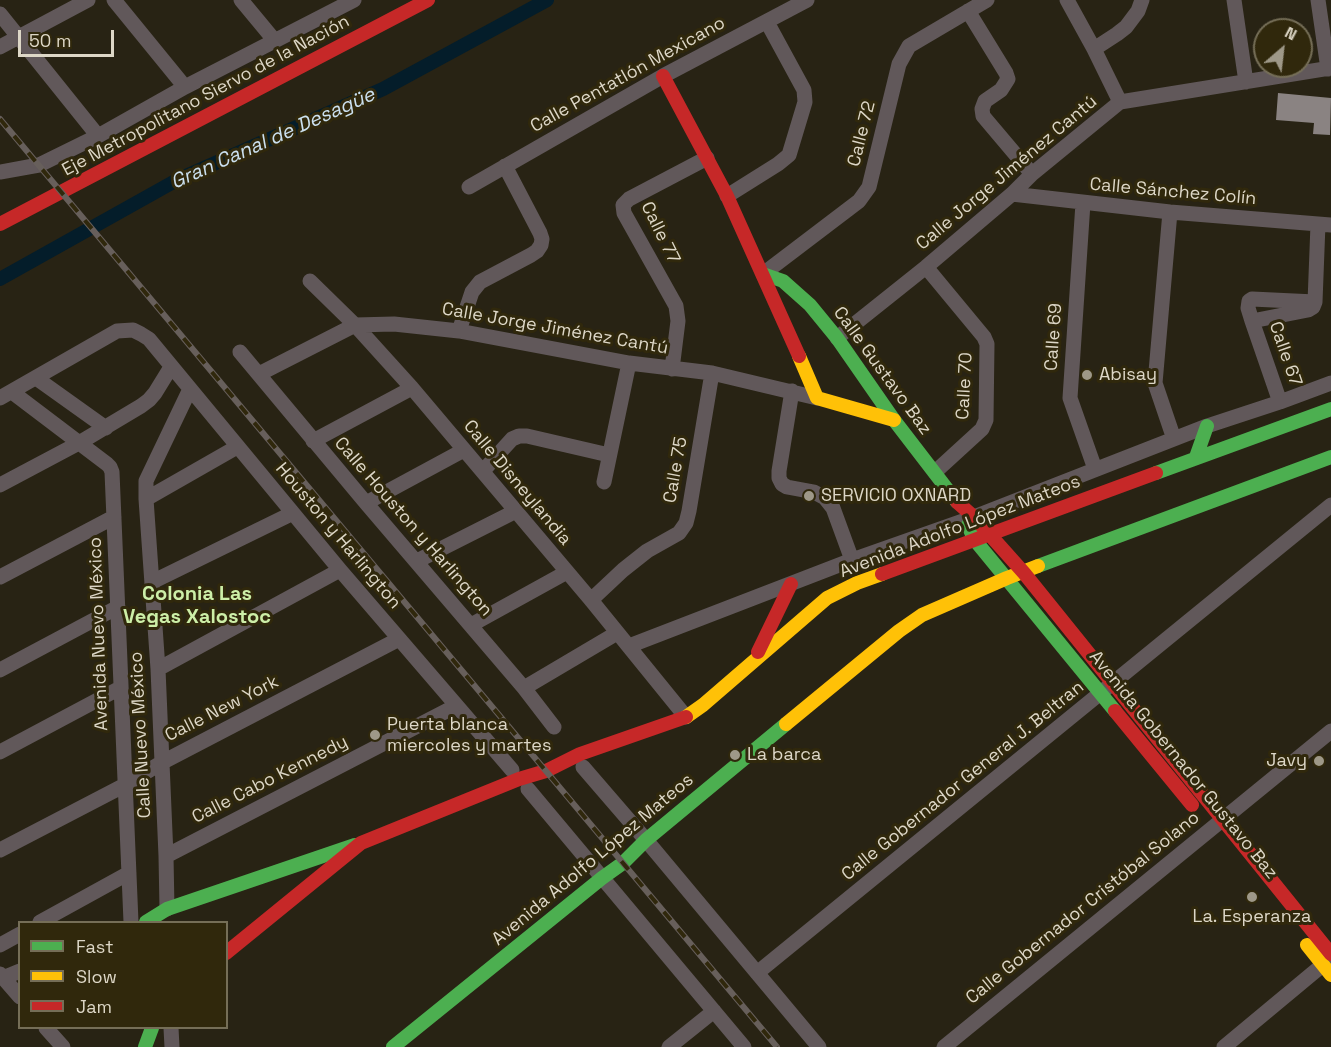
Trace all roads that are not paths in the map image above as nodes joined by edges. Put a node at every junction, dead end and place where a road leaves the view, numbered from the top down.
1 (88, 0) edge
2 (114, 0) edge
3 (241, 0) edge
4 (354, 0) edge
5 (428, 0) edge
6 (807, 0) edge
7 (987, 0) edge
8 (1066, 0) edge
9 (1142, 0) edge
10 (1234, 0) edge
11 (1318, 0) edge
12 (968, 11) junction
13 (0, 15) edge
14 (767, 22) junction
15 (18, 37) junction
16 (275, 41) junction
17 (0, 47) edge
18 (1094, 49) junction
19 (1329, 68) edge
20 (663, 76) junction
21 (1246, 82) junction
22 (185, 87) junction
23 (1120, 102) junction
24 (98, 136) junction
25 (707, 158) junction
26 (505, 166) junction
27 (0, 172) edge
28 (1032, 174) junction
29 (469, 187) dead end
30 (1012, 194) junction
31 (727, 196) junction
32 (1083, 203) junction
33 (1170, 212) junction
34 (0, 224) edge
35 (1324, 224) edge
36 (926, 267) junction
37 (763, 274) junction
38 (310, 281) dead end
39 (1315, 302) junction
40 (1252, 321) junction
41 (355, 325) junction
42 (459, 331) junction
43 (837, 338) junction
44 (240, 352) dead end
45 (629, 363) junction
46 (171, 367) junction
47 (672, 369) junction
48 (712, 374) junction
49 (259, 375) junction
50 (36, 378) junction
51 (1331, 382) edge
52 (412, 388) junction
53 (190, 389) junction
54 (792, 392) junction
55 (6, 395) edge
56 (817, 398) junction
57 (1280, 402) junction
58 (1331, 409) edge
59 (894, 420) junction
60 (1208, 426) junction
61 (106, 428) junction
62 (1174, 439) junction
63 (314, 441) junction
64 (79, 443) junction
65 (237, 447) junction
66 (464, 450) junction
67 (609, 455) junction
68 (1196, 457) junction
69 (1331, 457) edge
70 (1095, 468) junction
71 (483, 471) junction
72 (935, 472) junction
73 (604, 483) dead end
74 (0, 485) edge
75 (146, 499) junction
76 (366, 503) junction
77 (1331, 505) edge
78 (516, 511) junction
79 (293, 513) junction
80 (114, 517) junction
81 (969, 518) junction
82 (990, 534) junction
83 (974, 539) junction
84 (903, 542) junction
85 (852, 560) junction
86 (417, 561) junction
87 (911, 563) junction
88 (340, 570) junction
89 (567, 572) junction
90 (1023, 573) junction
91 (0, 577) edge
92 (1007, 578) junction
93 (152, 582) junction
94 (791, 584) junction
95 (591, 600) junction
96 (118, 607) junction
97 (471, 625) junction
98 (617, 633) junction
99 (399, 639) junction
100 (629, 646) junction
101 (754, 660) junction
102 (158, 669) junction
103 (0, 670) edge
104 (1113, 684) junction
105 (120, 688) junction
106 (524, 688) junction
107 (1101, 694) junction
108 (456, 706) junction
109 (686, 717) junction
110 (554, 727) dead end
111 (1331, 731) edge
112 (0, 752) edge
113 (161, 763) junction
114 (583, 767) dead end
115 (512, 770) dead end
116 (124, 784) junction
117 (528, 789) dead end
118 (1218, 828) junction
119 (646, 840) junction
120 (361, 843) junction
121 (0, 850) edge
122 (166, 856) junction
123 (129, 873) junction
124 (602, 878) junction
125 (167, 909) junction
126 (42, 921) edge
127 (131, 921) edge
128 (147, 921) edge
129 (18, 935) edge
130 (1301, 938) dead end
131 (0, 945) edge
132 (228, 951) edge
133 (1329, 963) edge
134 (18, 972) edge
135 (757, 973) junction
136 (2, 976) edge
137 (18, 995) edge
138 (714, 1011) junction
139 (47, 1029) edge
140 (138, 1029) edge
141 (152, 1029) edge
142 (171, 1029) edge
143 (63, 1047) edge
144 (139, 1047) edge
145 (145, 1047) edge
146 (172, 1047) edge
147 (393, 1047) edge
148 (669, 1047) edge
149 (744, 1047) edge
150 (819, 1047) edge
151 (944, 1047) edge
152 (1224, 1047) edge

1 - 15 street
2 - 22 street
3 - 16 street
4 - 16 street
5 - 34 main road, Eje Metropolitano Siervo de la Nación
6 - 14 street, Calle Pentatlón Mexicano
7 - 12 street, Calle 72
8 - 18 street
9 - 18 street
10 - 21 street
11 - 19 street
12 - 28 street
12 - 37 street, Calle 72
13 - 15 street
14 - 20 street, Calle Pentatlón Mexicano
14 - 31 street
15 - 17 street
15 - 24 street
16 - 22 street
18 - 23 street
19 - 21 street, Calle Jorge Jiménez Cantú
20 - 25 main road
20 - 26 street, Calle Pentatlón Mexicano
21 - 23 street, Calle Jorge Jiménez Cantú
22 - 24 street
23 - 28 street, Calle Jorge Jiménez Cantú
24 - 27 street
25 - 31 main road
25 - 47 street, Calle 77
26 - 29 street, Calle Pentatlón Mexicano
26 - 42 street
28 - 30 street, Calle Jorge Jiménez Cantú
30 - 32 street, Calle Sánchez Colín
30 - 36 street, Calle Jorge Jiménez Cantú
31 - 37 main road
32 - 33 street, Calle Sánchez Colín
32 - 70 street, Calle 69
33 - 35 street, Calle Sánchez Colín
33 - 62 street
35 - 39 street
36 - 43 street, Calle Jorge Jiménez Cantú
36 - 72 street, Calle 70
37 - 43 main road, Calle Gustavo Baz
37 - 56 main road
38 - 41 street, Calle Disneylandia
39 - 40 street, Calle 67
39 - 40 street
40 - 57 street, Calle 67
41 - 42 street, Calle Jorge Jiménez Cantú
41 - 49 street
41 - 52 street, Calle Disneylandia
42 - 45 street, Calle Jorge Jiménez Cantú
43 - 59 main road, Calle Gustavo Baz
44 - 49 street, Calle Houston y Harlington
45 - 47 street, Calle Jorge Jiménez Cantú
45 - 67 street
46 - 50 street, Houston y Harlington
46 - 53 street, Houston y Harlington
46 - 61 street
47 - 48 street, Calle Jorge Jiménez Cantú
48 - 54 street, Calle Jorge Jiménez Cantú
48 - 95 street, Calle 75
49 - 63 street, Calle Houston y Harlington
50 - 55 street
50 - 61 street
51 - 57 street
52 - 63 street
52 - 66 street, Calle Disneylandia
53 - 65 street, Houston y Harlington
53 - 75 street, Calle Nuevo México
54 - 56 street, Calle Jorge Jiménez Cantú
54 - 85 street
55 - 64 street, Avenida Nuevo México
56 - 59 main road
57 - 60 street
58 - 68 main road, Avenida Adolfo López Mateos
59 - 72 main road, Calle Gustavo Baz
60 - 62 street
60 - 68 main road
61 - 64 street
62 - 70 street
63 - 76 street, Calle Houston y Harlington
64 - 74 street
64 - 80 street, Avenida Nuevo México
65 - 75 street
65 - 79 street, Houston y Harlington
66 - 71 street, Calle Disneylandia
66 - 76 street
67 - 71 street
67 - 73 street
68 - 82 main road, Avenida Adolfo López Mateos
69 - 90 main road, Avenida Adolfo López Mateos
70 - 81 street
71 - 78 street, Calle Disneylandia
72 - 81 main road, Calle Gustavo Baz
75 - 93 street, Calle Nuevo México
76 - 86 street, Calle Houston y Harlington
77 - 104 street, Calle Gobernador General J. Beltran
78 - 86 street
78 - 89 street, Calle Disneylandia
79 - 88 street, Houston y Harlington
79 - 93 street
80 - 91 street
80 - 96 street, Avenida Nuevo México
81 - 82 main road, Calle Gustavo Baz
81 - 83 main road, Calle Gustavo Baz
81 - 84 street
82 - 83 main road, Avenida Adolfo López Mateos
82 - 90 main road, Calle Gustavo Baz
83 - 87 main road, Avenida Adolfo López Mateos
83 - 92 main road, Calle Gustavo Baz
84 - 85 street
84 - 87 street
85 - 94 street
86 - 97 street, Calle Houston y Harlington
87 - 101 main road, Avenida Adolfo López Mateos
88 - 99 street, Houston y Harlington
88 - 102 street
89 - 95 street, Calle Disneylandia
89 - 97 street
90 - 92 main road, Avenida Adolfo López Mateos
90 - 104 main road, Avenida Gobernador Gustavo Baz
92 - 107 main road, Avenida Gobernador Gustavo Baz
92 - 119 main road, Avenida Adolfo López Mateos
93 - 102 street, Calle Nuevo México
94 - 100 street
94 - 101 main road
95 - 98 street, Calle Disneylandia
96 - 103 street
96 - 105 street, Avenida Nuevo México
97 - 106 street, Calle Houston y Harlington
98 - 100 street, Calle Disneylandia
98 - 106 street
99 - 108 street, Houston y Harlington
99 - 113 street, Calle New York
100 - 109 street, Calle Disneylandia
101 - 109 main road, Avenida Adolfo López Mateos
102 - 113 street, Calle Nuevo México
104 - 107 street, Calle Gobernador General J. Beltran
104 - 118 main road, Avenida Gobernador Gustavo Baz
105 - 112 street
105 - 116 street, Avenida Nuevo México
106 - 110 street, Calle Houston y Harlington
107 - 118 main road, Avenida Gobernador Gustavo Baz
107 - 135 street, Calle Gobernador General J. Beltran
108 - 115 street, Houston y Harlington
108 - 122 street, Calle Cabo Kennedy
109 - 120 main road, Avenida Adolfo López Mateos
111 - 118 street, Calle Gobernador Cristóbal Solano
113 - 116 street, Calle New York
113 - 122 street, Calle Nuevo México
114 - 119 street
116 - 121 street, Calle New York
116 - 123 street, Avenida Nuevo México
117 - 124 street
118 - 133 main road, Avenida Gobernador Gustavo Baz
118 - 151 street, Calle Gobernador Cristóbal Solano
119 - 124 main road, Avenida Adolfo López Mateos
119 - 135 street
120 - 125 main road
120 - 132 main road, Avenida Adolfo López Mateos
122 - 125 street, Calle Nuevo México
123 - 126 street
123 - 127 street, Avenida Nuevo México
124 - 138 street
124 - 147 main road, Avenida Adolfo López Mateos
125 - 128 main road
129 - 131 street
130 - 133 main road
133 - 152 street
134 - 136 street
135 - 150 street
136 - 137 street
138 - 148 street
138 - 149 street
139 - 143 street
140 - 144 main road
141 - 145 main road
142 - 146 street

